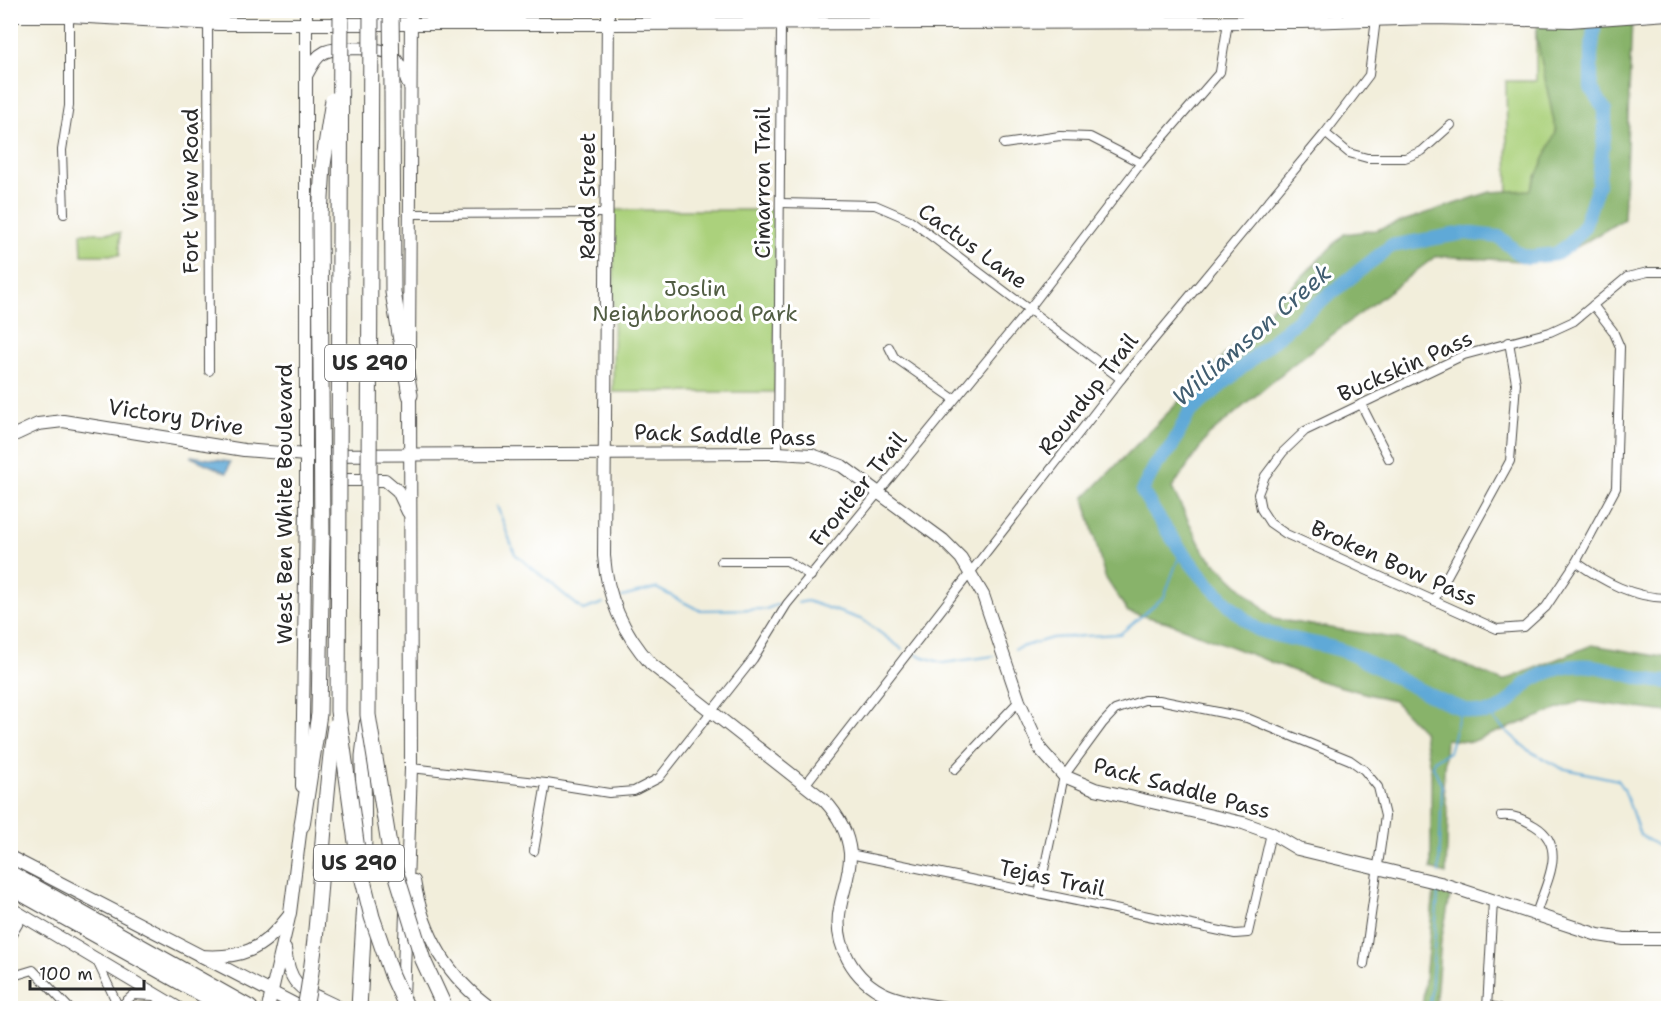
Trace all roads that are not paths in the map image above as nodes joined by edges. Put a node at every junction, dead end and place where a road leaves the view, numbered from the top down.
1 (208, 10) edge
2 (306, 10) edge
3 (341, 10) edge
4 (371, 10) edge
5 (392, 10) edge
6 (411, 10) edge
7 (608, 10) edge
8 (1668, 14) edge
9 (10, 16) edge
10 (69, 16) junction
11 (968, 16) edge
12 (1072, 16) edge
13 (1303, 16) edge
14 (1376, 19) junction
15 (781, 22) junction
16 (1228, 22) junction
17 (209, 24) junction
18 (306, 24) junction
19 (411, 24) junction
20 (608, 24) junction
21 (341, 52) junction
22 (306, 76) junction
23 (410, 89) junction
24 (1451, 125) dead end
25 (1325, 133) junction
26 (1004, 144) dead end
27 (1140, 163) junction
28 (780, 203) junction
29 (608, 213) junction
30 (64, 214) dead end
31 (409, 214) junction
32 (1668, 272) edge
33 (1593, 305) junction
34 (1029, 309) junction
35 (1509, 342) junction
36 (889, 346) dead end
37 (209, 371) dead end
38 (1121, 379) junction
39 (410, 395) junction
40 (954, 399) junction
41 (1361, 404) junction
42 (10, 437) edge
43 (778, 453) junction
44 (606, 454) junction
45 (306, 455) junction
46 (410, 455) junction
47 (1389, 459) dead end
48 (877, 491) junction
49 (306, 507) junction
50 (1261, 509) joint
51 (410, 516) junction
52 (721, 561) dead end
53 (1576, 562) junction
54 (971, 572) junction
55 (811, 576) junction
56 (1668, 598) edge
57 (1434, 600) junction
58 (1019, 701) junction
59 (338, 711) junction
60 (712, 712) junction
61 (369, 715) junction
62 (411, 768) junction
63 (955, 769) dead end
64 (1064, 776) junction
65 (546, 783) junction
66 (805, 785) junction
67 (1501, 816) dead end
68 (302, 825) junction
69 (1271, 833) junction
70 (534, 851) dead end
71 (410, 854) junction
72 (850, 854) junction
73 (10, 857) edge
74 (1379, 867) junction
75 (10, 873) edge
76 (10, 887) edge
77 (1039, 893) junction
78 (1493, 901) junction
79 (10, 908) edge
80 (290, 913) junction
81 (1536, 914) junction
82 (23, 916) junction
83 (10, 938) edge
84 (1668, 939) edge
85 (285, 942) junction
86 (196, 956) junction
87 (97, 960) junction
88 (1364, 964) dead end
89 (10, 977) edge
90 (153, 996) junction
91 (269, 1003) edge
92 (1487, 1007) edge
93 (69, 1008) edge
94 (120, 1008) edge
95 (178, 1008) edge
96 (227, 1008) edge
97 (250, 1008) edge
98 (304, 1008) edge
99 (340, 1008) edge
100 (358, 1008) edge
101 (404, 1008) edge
102 (445, 1008) edge
103 (491, 1008) edge
104 (945, 1008) edge
105 (1500, 1008) edge

1 - 17 street, Fort View Road
2 - 18 main road, West Ben White Boulevard
3 - 21 highway, US 290, bridge
4 - 61 highway, US 290, bridge
5 - 39 highway, bridge
6 - 19 main road
7 - 20 main road, Redd Street
8 - 14 main road
9 - 10 main road
10 - 17 main road
10 - 30 street
11 - 12 main road
11 - 15 main road
12 - 16 main road
13 - 14 main road
13 - 16 main road
14 - 25 street, Roundup Trail
15 - 20 main road
15 - 28 street, Cimarron Trail
16 - 27 street, Frontier Trail
17 - 18 main road
17 - 37 street, Fort View Road
18 - 19 main road
18 - 22 main road, West Ben White Boulevard
19 - 20 main road
19 - 23 main road
20 - 29 main road, Redd Street
21 - 59 highway, US 290, bridge
21 - 68 highway, bridge
22 - 23 main road
22 - 45 main road, West Ben White Boulevard
23 - 31 main road
24 - 25 street
25 - 38 street, Roundup Trail
26 - 27 street
27 - 34 street, Frontier Trail
28 - 34 street, Cactus Lane
28 - 43 street, Cimarron Trail
29 - 31 street
29 - 44 main road, Redd Street
31 - 39 main road
32 - 33 street, Buckskin Pass
33 - 35 street, Buckskin Pass
33 - 53 street
34 - 38 street, Cactus Lane
34 - 40 street, Frontier Trail
35 - 41 street, Buckskin Pass
35 - 57 street
36 - 40 street
38 - 54 street, Roundup Trail
39 - 46 main road
40 - 48 street, Frontier Trail
41 - 47 street
41 - 50 street, Buckskin Pass
42 - 45 main road, Victory Drive
43 - 44 main road, Pack Saddle Pass
43 - 48 main road, Pack Saddle Pass
44 - 46 main road, Pack Saddle Pass
44 - 60 main road, Redd Street
45 - 46 main road, Victory Drive
45 - 49 main road, West Ben White Boulevard
46 - 51 main road
48 - 54 main road, Pack Saddle Pass
48 - 55 street, Frontier Trail
49 - 51 main road
49 - 68 main road, West Ben White Boulevard
50 - 57 street, Broken Bow Pass
51 - 62 main road
52 - 55 street
53 - 56 street
53 - 57 street, Broken Bow Pass
54 - 58 main road, Pack Saddle Pass
54 - 66 street, Roundup Trail
55 - 60 street, Frontier Trail
58 - 63 street
58 - 64 main road, Pack Saddle Pass
59 - 98 highway, bridge
59 - 101 highway, US 290, bridge
60 - 65 street, Frontier Trail
60 - 66 main road, Redd Street
61 - 100 highway, bridge
61 - 102 highway, US 290, bridge
62 - 65 street, Frontier Trail
62 - 71 main road
64 - 69 main road, Pack Saddle Pass
64 - 74 street
64 - 77 street
65 - 70 street
66 - 72 main road, Redd Street
67 - 81 street
68 - 80 main road, West Ben White Boulevard
69 - 74 main road, Pack Saddle Pass
69 - 77 street, Tejas Trail
71 - 101 main road
71 - 103 main road
72 - 77 street, Tejas Trail
72 - 104 main road
73 - 86 main road
74 - 78 main road, Pack Saddle Pass
74 - 88 street
75 - 97 highway
76 - 96 highway
78 - 81 main road, Pack Saddle Pass
78 - 92 street
79 - 82 main road
80 - 85 main road, West Ben White Boulevard
80 - 86 main road
81 - 84 main road, Pack Saddle Pass
82 - 83 street
82 - 87 main road
85 - 91 main road, West Ben White Boulevard
85 - 99 main road
86 - 91 main road
87 - 90 main road
87 - 94 street
89 - 93 street
90 - 94 street
90 - 95 main road
91 - 98 main road
92 - 105 street

